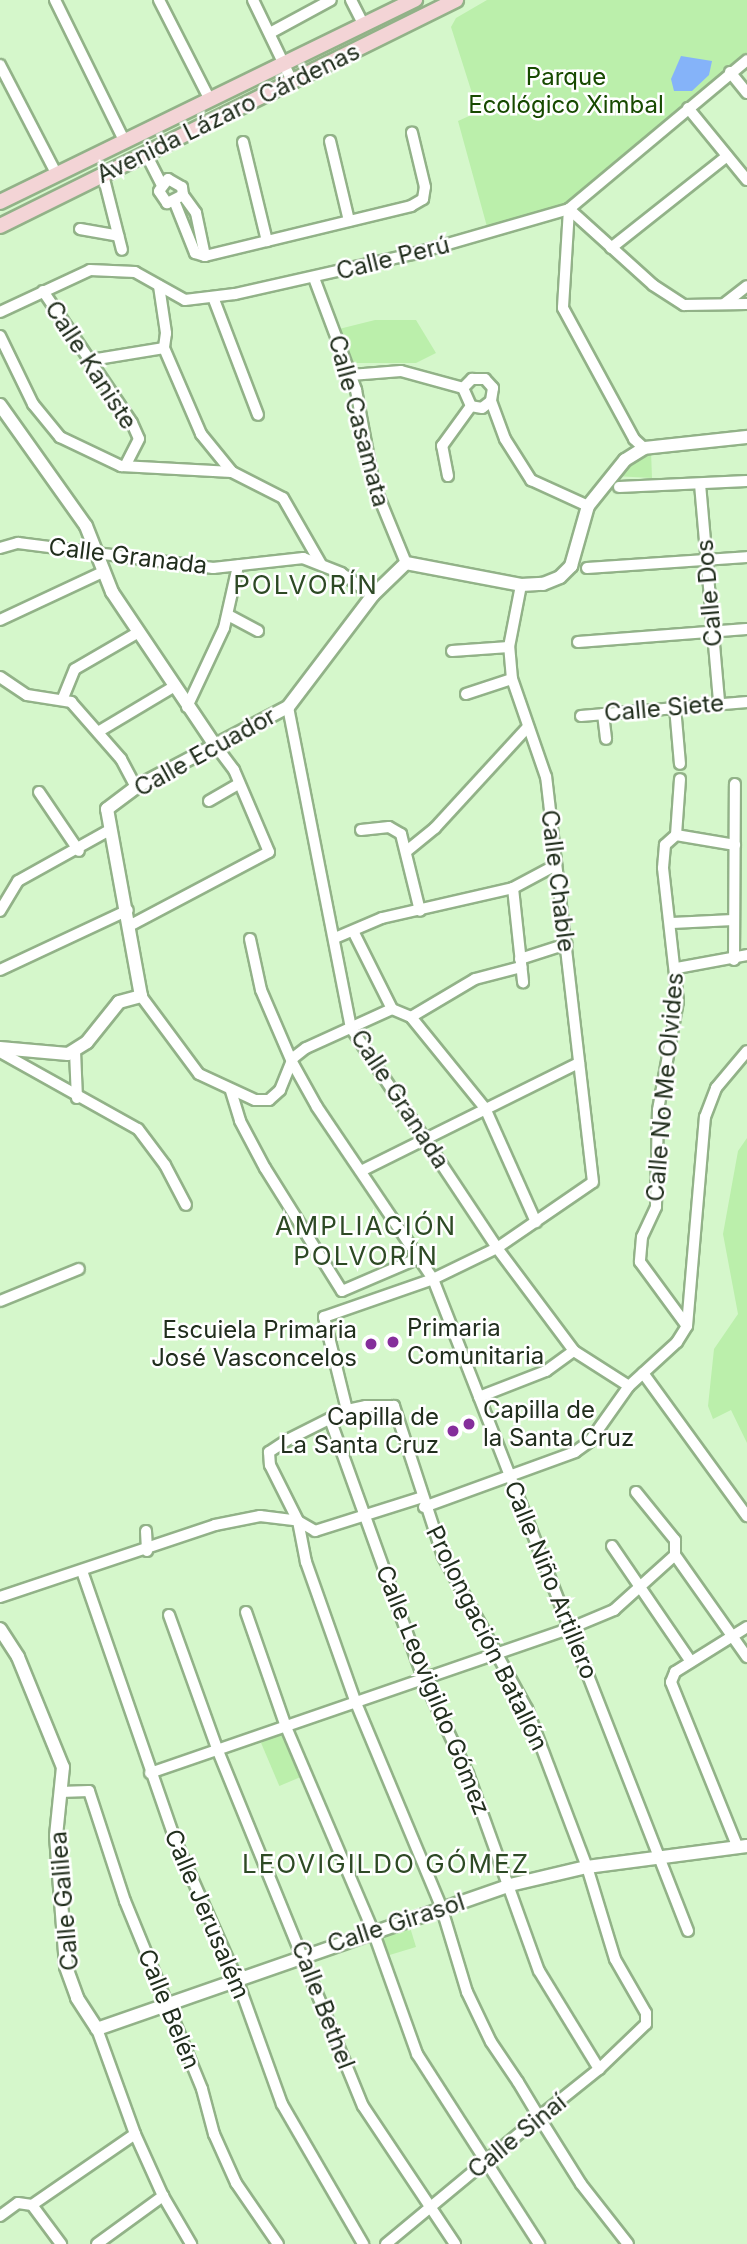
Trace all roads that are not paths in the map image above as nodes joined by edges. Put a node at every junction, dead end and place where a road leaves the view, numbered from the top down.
1 (55, 0) edge
2 (159, 0) edge
3 (253, 0) edge
4 (331, 0) edge
5 (351, 0) edge
6 (415, 0) edge
7 (456, 0) edge
8 (364, 25) junction
9 (270, 33) junction
10 (747, 60) edge
11 (284, 62) junction
12 (0, 65) edge
13 (730, 72) junction
14 (292, 81) junction
15 (747, 93) edge
16 (210, 100) junction
17 (688, 108) junction
18 (412, 133) dead end
19 (330, 141) dead end
20 (125, 142) junction
21 (243, 142) dead end
22 (146, 154) junction
23 (727, 156) junction
24 (57, 175) junction
25 (103, 175) junction
26 (747, 180) edge
27 (161, 184) junction
28 (179, 199) junction
29 (0, 202) edge
30 (569, 209) junction
31 (349, 221) junction
32 (0, 226) edge
33 (80, 229) dead end
34 (118, 236) junction
35 (267, 241) junction
36 (611, 248) junction
37 (122, 250) dead end
38 (314, 278) junction
39 (159, 286) junction
40 (747, 286) edge
41 (43, 291) junction
42 (213, 296) junction
43 (724, 304) junction
44 (747, 304) edge
45 (0, 312) edge
46 (0, 336) edge
47 (164, 348) junction
48 (91, 360) junction
49 (351, 375) junction
50 (463, 388) junction
51 (491, 401) junction
52 (0, 405) edge
53 (471, 406) junction
54 (258, 415) dead end
55 (747, 437) edge
56 (644, 448) junction
57 (126, 465) junction
58 (232, 471) junction
59 (448, 476) dead end
60 (747, 481) edge
61 (700, 484) junction
62 (620, 488) dead end
63 (588, 506) junction
64 (93, 551) junction
65 (1, 552) edge
66 (747, 557) edge
67 (706, 561) junction
68 (406, 563) junction
69 (321, 564) junction
70 (238, 566) junction
71 (587, 568) dead end
72 (101, 573) junction
73 (521, 585) junction
74 (373, 595) junction
75 (228, 615) junction
76 (0, 620) edge
77 (747, 629) edge
78 (258, 631) dead end
79 (138, 633) junction
80 (713, 633) junction
81 (578, 642) dead end
82 (509, 647) junction
83 (452, 651) dead end
84 (0, 677) edge
85 (512, 679) junction
86 (175, 686) junction
87 (466, 694) dead end
88 (63, 698) junction
89 (747, 702) edge
90 (719, 703) junction
91 (187, 707) junction
92 (288, 707) junction
93 (675, 707) junction
94 (603, 714) junction
95 (581, 716) dead end
96 (528, 727) junction
97 (98, 732) junction
98 (606, 739) dead end
99 (215, 745) junction
100 (680, 764) dead end
101 (680, 779) dead end
102 (240, 784) junction
103 (735, 785) dead end
104 (136, 787) junction
105 (39, 792) dead end
106 (209, 801) dead end
107 (361, 830) dead end
108 (108, 831) junction
109 (676, 835) junction
110 (735, 845) junction
111 (408, 850) junction
112 (79, 851) junction
113 (556, 865) junction
114 (513, 888) junction
115 (128, 910) junction
116 (0, 911) edge
117 (420, 911) junction
118 (733, 920) junction
119 (672, 923) junction
120 (131, 925) junction
121 (354, 933) junction
122 (335, 938) junction
123 (250, 939) dead end
124 (567, 944) junction
125 (747, 955) edge
126 (734, 960) junction
127 (520, 963) junction
128 (677, 968) junction
129 (0, 970) edge
130 (523, 982) dead end
131 (141, 996) junction
132 (392, 1009) junction
133 (411, 1017) junction
134 (351, 1028) junction
135 (0, 1050) edge
136 (75, 1051) junction
137 (747, 1051) edge
138 (292, 1062) junction
139 (579, 1063) junction
140 (231, 1091) junction
141 (77, 1098) junction
142 (485, 1108) junction
143 (426, 1138) junction
144 (363, 1170) junction
145 (186, 1205) dead end
146 (536, 1222) junction
147 (498, 1248) junction
148 (419, 1258) junction
149 (79, 1269) dead end
150 (433, 1279) junction
151 (0, 1301) edge
152 (687, 1326) junction
153 (574, 1351) junction
154 (643, 1373) junction
155 (629, 1386) junction
156 (479, 1397) junction
157 (347, 1410) junction
158 (330, 1419) junction
159 (508, 1476) junction
160 (636, 1492) dead end
161 (423, 1502) junction
162 (213, 1512) dead end
163 (747, 1516) edge
164 (362, 1517) junction
165 (298, 1521) junction
166 (215, 1525) junction
167 (146, 1531) dead end
168 (612, 1546) dead end
169 (147, 1551) junction
170 (675, 1555) junction
171 (82, 1571) junction
172 (638, 1590) junction
173 (0, 1597) edge
174 (246, 1612) dead end
175 (169, 1615) dead end
176 (747, 1627) edge
177 (571, 1628) junction
178 (0, 1629) edge
179 (733, 1636) junction
180 (496, 1651) junction
181 (747, 1657) edge
182 (691, 1662) junction
183 (423, 1678) junction
184 (356, 1703) junction
185 (286, 1727) junction
186 (218, 1751) junction
187 (150, 1773) junction
188 (60, 1792) junction
189 (743, 1847) edge
190 (660, 1857) junction
191 (587, 1867) junction
192 (510, 1885) junction
193 (441, 1906) junction
194 (373, 1931) junction
195 (688, 1931) dead end
196 (303, 1954) junction
197 (238, 1982) junction
198 (167, 2004) junction
199 (646, 2024) joint
200 (97, 2029) junction
201 (599, 2069) junction
202 (539, 2118) junction
203 (135, 2134) junction
204 (485, 2162) junction
205 (163, 2196) junction
206 (32, 2205) junction
207 (430, 2208) junction
208 (0, 2216) edge
209 (61, 2244) edge
210 (97, 2244) edge
211 (191, 2244) edge
212 (278, 2244) edge
213 (363, 2244) edge
214 (386, 2244) edge
215 (455, 2244) edge
216 (539, 2244) edge
217 (628, 2244) edge

1 - 20 street
2 - 16 street
3 - 9 street
4 - 9 street
5 - 8 street
6 - 8 main road, Avenida Lázaro Cárdenas
7 - 14 main road, Avenida Lázaro Cárdenas
8 - 11 main road, Avenida Lázaro Cárdenas
9 - 11 street
10 - 13 street, Calle Perú
11 - 14 street
11 - 16 main road, Avenida Lázaro Cárdenas
12 - 24 street
13 - 15 street
13 - 17 street, Calle Perú
14 - 22 main road, Avenida Lázaro Cárdenas
16 - 20 main road, Avenida Lázaro Cárdenas
17 - 23 street
17 - 30 street, Calle Perú
18 - 31 street
19 - 31 street
20 - 24 main road, Avenida Lázaro Cárdenas
21 - 35 street
22 - 25 main road, Avenida Lázaro Cárdenas
22 - 27 street
23 - 26 street
23 - 36 street
24 - 29 main road, Avenida Lázaro Cárdenas
25 - 32 main road, Avenida Lázaro Cárdenas
25 - 34 street
27 - 28 street
27 - 28 street
28 - 35 street
30 - 36 street
30 - 38 street, Calle Perú
30 - 56 street
31 - 35 street
33 - 34 street
34 - 37 street
36 - 43 street
38 - 42 street, Calle Perú
38 - 49 street, Calle Casamata
39 - 41 street, Calle Perú
39 - 42 street, Calle Perú
39 - 47 street
40 - 43 street
41 - 45 street, Calle Perú
41 - 48 street, Calle Kaniste
42 - 54 street
43 - 44 street
46 - 57 street
47 - 48 street
47 - 58 street
48 - 57 street, Calle Kaniste
49 - 50 street
49 - 68 street, Calle Casamata
50 - 51 street
50 - 53 street
51 - 53 street
51 - 63 street
52 - 64 street
53 - 59 street
55 - 56 street
56 - 63 street
57 - 58 street
58 - 69 street
60 - 61 street
61 - 62 street
61 - 67 street, Calle Dos
63 - 73 street
64 - 65 street, Calle Granada
64 - 70 street, Calle Granada
64 - 72 street
66 - 67 street
67 - 71 street
67 - 80 street, Calle Dos
68 - 73 street
68 - 74 street, Calle Ecuador
69 - 70 street, Calle Granada
69 - 74 street, Calle Granada
70 - 75 street
72 - 76 street
72 - 79 street
73 - 82 street, Calle Chable
74 - 92 street, Calle Ecuador
75 - 78 street
75 - 91 street
77 - 80 street
79 - 86 street
79 - 88 street
80 - 81 street
80 - 90 street, Calle Dos
82 - 83 street
82 - 85 street, Calle Chable
84 - 88 street
85 - 87 street
85 - 96 street, Calle Chable
86 - 91 street
86 - 97 street
88 - 97 street
89 - 90 street, Calle Siete
90 - 93 street, Calle Siete
91 - 99 street
92 - 99 street, Calle Ecuador
92 - 122 street, Calle Granada
93 - 94 street, Calle Siete
93 - 100 street
94 - 95 street, Calle Siete
94 - 98 street
96 - 111 street
96 - 113 street, Calle Chable
97 - 104 street
99 - 102 street
99 - 104 street, Calle Ecuador
101 - 109 street, Calle No Me Olvides
102 - 106 street
102 - 120 street
103 - 110 street
104 - 108 street, Calle Ecuador
105 - 112 street
107 - 111 street
108 - 112 street
108 - 115 street
109 - 110 street
109 - 119 street, Calle No Me Olvides
110 - 118 street
111 - 117 street
112 - 116 street
113 - 114 street
113 - 124 street, Calle Chable
114 - 117 street
114 - 127 street
115 - 120 street
115 - 129 street
117 - 121 street
118 - 119 street
118 - 126 street
119 - 128 street, Calle No Me Olvides
120 - 131 street
121 - 122 street
121 - 132 street
122 - 134 street, Calle Granada
123 - 138 street, Calle Niño Artillero
124 - 127 street
124 - 139 street, Calle Chable
125 - 126 street
126 - 128 street
127 - 130 street
127 - 133 street
128 - 152 street, Calle No Me Olvides
131 - 136 street
131 - 140 street
132 - 133 street
132 - 134 street
133 - 142 street
134 - 138 street
134 - 143 street, Calle Granada
135 - 136 street
135 - 141 street
136 - 141 street
137 - 152 street
138 - 140 street
138 - 144 street, Calle Niño Artillero
139 - 142 street
139 - 146 street, Calle Chable
140 - 148 street
141 - 145 street
142 - 143 street
142 - 146 street
143 - 144 street
143 - 147 street, Calle Granada
144 - 148 street, Calle Niño Artillero
146 - 147 street
147 - 150 street
147 - 153 street, Calle Granada
148 - 150 street, Calle Niño Artillero
149 - 151 street
150 - 156 street, Calle Niño Artillero
150 - 157 street
152 - 154 street
153 - 155 street, Calle Granada
153 - 156 street
154 - 155 street
154 - 163 street
155 - 159 street
156 - 159 street, Calle Niño Artillero
157 - 158 street
157 - 161 street, Prolongación Batallón
158 - 164 street, Calle Leovigildo Gómez
158 - 165 street
159 - 161 street
159 - 177 street, Calle Niño Artillero
160 - 170 street
161 - 164 street
161 - 180 street, Prolongación Batallón
162 - 166 street
164 - 165 street
164 - 183 street, Calle Leovigildo Gómez
165 - 166 street
165 - 184 street
166 - 169 street
167 - 169 street
168 - 172 street
169 - 171 street
170 - 172 street
170 - 179 street
171 - 173 street
171 - 187 street, Calle Jerusalém
172 - 177 street
172 - 182 street
174 - 185 street
175 - 186 street, Calle Bethel
176 - 179 street
177 - 180 street
177 - 190 street, Calle Niño Artillero
178 - 188 street, Calle Galilea
179 - 181 street
179 - 182 street
180 - 183 street
180 - 191 street, Prolongación Batallón
182 - 189 street
183 - 184 street
183 - 192 street, Calle Leovigildo Gómez
184 - 185 street
184 - 193 street
185 - 186 street
185 - 194 street
186 - 187 street
186 - 196 street, Calle Bethel
187 - 197 street, Calle Jerusalém
188 - 198 street, Calle Belén
188 - 200 street, Calle Galilea
189 - 190 street, Calle Girasol
190 - 191 street, Calle Girasol
190 - 195 street, Calle Niño Artillero
191 - 192 street, Calle Girasol
191 - 199 street, Prolongación Batallón
192 - 193 street, Calle Girasol
192 - 201 street, Calle Leovigildo Gómez
193 - 194 street, Calle Girasol
193 - 202 street
194 - 196 street, Calle Girasol
194 - 204 street
196 - 197 street, Calle Girasol
196 - 207 street, Calle Bethel
197 - 198 street, Calle Girasol
197 - 213 street, Calle Jerusalém
198 - 200 street, Calle Girasol
198 - 212 street, Calle Belén
199 - 201 street, Calle Sinaí
200 - 203 street, Calle Galilea
201 - 202 street, Calle Sinaí
202 - 204 street, Calle Sinaí
202 - 217 street
203 - 205 street, Calle Galilea
203 - 206 street
204 - 207 street, Calle Sinaí
204 - 216 street
205 - 210 street
205 - 211 street, Calle Galilea
206 - 208 street
206 - 209 street
207 - 214 street, Calle Sinaí
207 - 215 street, Calle Bethel

